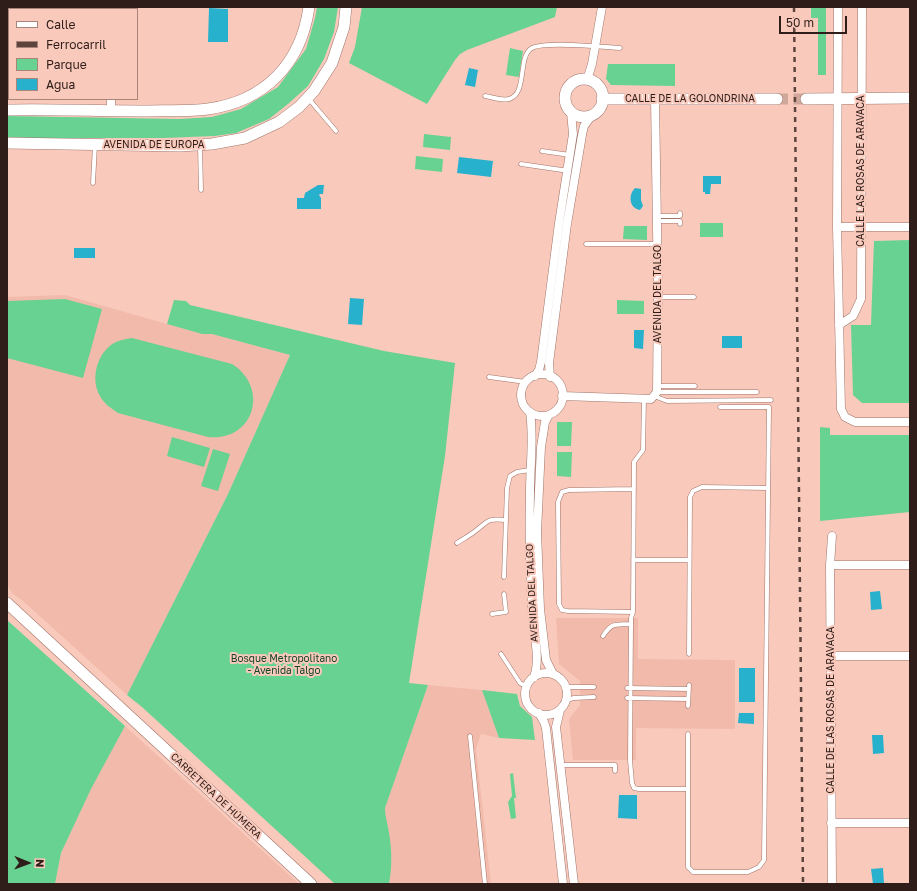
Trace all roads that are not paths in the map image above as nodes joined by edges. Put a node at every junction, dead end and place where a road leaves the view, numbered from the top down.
1 (309, 7) edge
2 (346, 7) edge
3 (602, 7) edge
4 (838, 7) edge
5 (862, 7) edge
6 (595, 47) junction
7 (620, 48) dead end
8 (587, 80) junction
9 (485, 96) dead end
10 (307, 98) junction
11 (837, 98) junction
12 (861, 98) junction
13 (910, 98) edge
14 (602, 99) junction
15 (655, 99) junction
16 (777, 99) tunnel mouth
17 (806, 99) tunnel mouth
18 (111, 100) edge
19 (7, 110) edge
20 (111, 111) junction
21 (571, 112) junction
22 (592, 115) junction
23 (336, 131) dead end
24 (7, 143) edge
25 (95, 144) junction
26 (200, 145) junction
27 (542, 151) dead end
28 (570, 155) junction
29 (520, 164) dead end
30 (568, 169) junction
31 (93, 183) dead end
32 (201, 190) dead end
33 (680, 213) dead end
34 (657, 219) junction
35 (680, 224) dead end
36 (860, 226) junction
37 (837, 227) junction
38 (910, 227) edge
39 (586, 244) dead end
40 (658, 244) junction
41 (658, 297) junction
42 (694, 297) dead end
43 (839, 325) junction
44 (535, 376) junction
45 (490, 377) dead end
46 (550, 377) junction
47 (526, 382) junction
48 (695, 386) dead end
49 (657, 391) junction
50 (757, 392) dead end
51 (562, 396) junction
52 (644, 399) junction
53 (771, 400) dead end
54 (720, 408) dead end
55 (530, 412) junction
56 (549, 415) junction
57 (910, 422) edge
58 (530, 470) junction
59 (767, 488) junction
60 (634, 489) junction
61 (506, 520) junction
62 (832, 536) dead end
63 (457, 543) dead end
64 (634, 560) junction
65 (689, 560) junction
66 (830, 565) junction
67 (910, 565) edge
68 (504, 577) dead end
69 (504, 594) dead end
70 (7, 603) edge
71 (633, 612) junction
72 (492, 614) dead end
73 (631, 624) junction
74 (603, 636) dead end
75 (501, 654) dead end
76 (689, 654) dead end
77 (831, 656) junction
78 (910, 656) edge
79 (553, 674) junction
80 (534, 677) junction
81 (527, 687) junction
82 (566, 687) junction
83 (594, 687) dead end
84 (629, 688) junction
85 (594, 697) dead end
86 (629, 698) junction
87 (688, 699) junction
88 (566, 700) junction
89 (688, 706) dead end
90 (560, 710) junction
91 (539, 714) junction
92 (688, 734) dead end
93 (470, 736) dead end
94 (562, 765) junction
95 (615, 771) dead end
96 (688, 789) junction
97 (910, 822) edge
98 (831, 823) junction
99 (311, 884) edge
100 (485, 884) edge
101 (563, 884) edge
102 (574, 884) edge
103 (832, 884) edge

1 - 20 street
2 - 10 street, AVENIDA DE EUROPA
3 - 6 street
4 - 11 street
5 - 12 street, CALLE LAS ROSAS DE ARAVACA
6 - 7 lane
6 - 8 street
6 - 9 lane
8 - 14 street
8 - 21 street
10 - 23 lane
10 - 26 street, AVENIDA DE EUROPA
11 - 12 street
11 - 17 street
11 - 37 street
12 - 13 street
12 - 36 street, CALLE LAS ROSAS DE ARAVACA
14 - 15 street, CALLE DE LA GOLONDRINA
14 - 22 street
15 - 16 street, CALLE DE LA GOLONDRINA
15 - 34 street, AVENIDA DEL TALGO
18 - 20 street
19 - 20 street
21 - 22 street
21 - 28 street
22 - 46 street
24 - 25 street, AVENIDA DE EUROPA
25 - 26 street, AVENIDA DE EUROPA
25 - 31 lane
26 - 32 lane
27 - 28 lane
28 - 30 street
29 - 30 lane
30 - 44 street
33 - 34 lane
34 - 35 lane
34 - 40 street, AVENIDA DEL TALGO
36 - 37 street
36 - 38 street
36 - 43 street, CALLE LAS ROSAS DE ARAVACA
37 - 43 street
39 - 40 lane
40 - 41 street, AVENIDA DEL TALGO
41 - 42 lane
41 - 49 street, AVENIDA DEL TALGO
43 - 57 street
44 - 46 street
44 - 47 street
45 - 47 lane
46 - 51 street
47 - 55 street
48 - 49 lane
49 - 50 lane
49 - 52 street
49 - 53 lane
51 - 52 street
51 - 56 street
52 - 60 lane
54 - 59 lane
55 - 56 street
55 - 58 street, AVENIDA DEL TALGO
56 - 79 street, AVENIDA DEL TALGO
58 - 61 lane
58 - 80 street, AVENIDA DEL TALGO
59 - 65 lane
59 - 96 lane
60 - 64 lane
60 - 71 lane
61 - 63 lane
61 - 68 lane
62 - 66 street, CALLE DE LAS ROSAS DE ARAVACA
64 - 65 lane
64 - 71 lane
65 - 76 lane
66 - 67 street
66 - 77 street, CALLE DE LAS ROSAS DE ARAVACA
69 - 72 lane
70 - 99 street, CARRETERA DE HÚMERA
71 - 73 lane
73 - 74 lane
73 - 84 lane
75 - 81 lane
77 - 78 street
77 - 98 street, CALLE DE LAS ROSAS DE ARAVACA
79 - 80 street
79 - 82 street
80 - 81 street
81 - 91 street
82 - 83 lane
82 - 88 street
84 - 86 lane
84 - 87 lane
85 - 88 lane
86 - 87 lane
86 - 96 lane
87 - 89 lane
88 - 90 street
90 - 91 street
90 - 94 street
91 - 101 street
92 - 96 lane
93 - 100 lane
94 - 95 lane
94 - 102 street
97 - 98 street
98 - 103 street, CALLE DE LAS ROSAS DE ARAVACA

